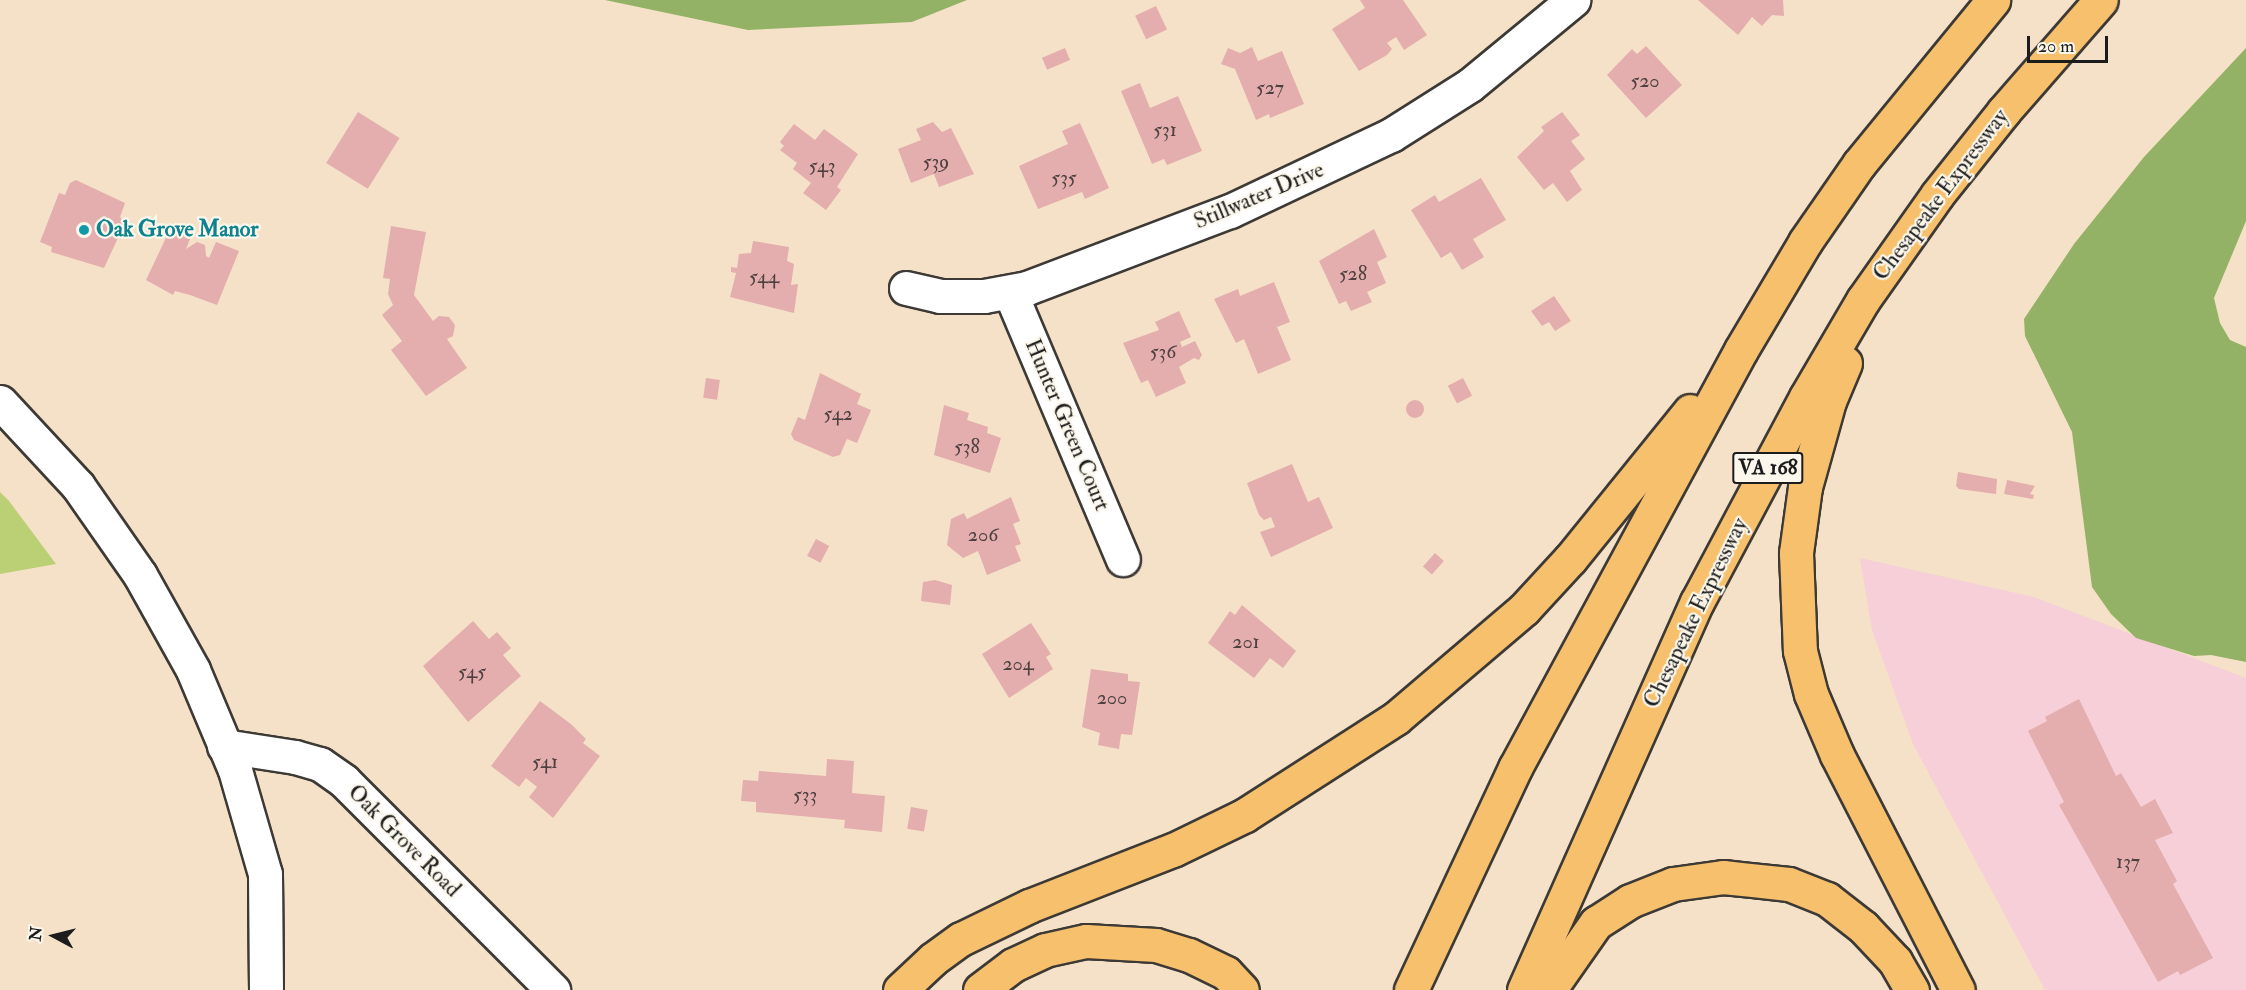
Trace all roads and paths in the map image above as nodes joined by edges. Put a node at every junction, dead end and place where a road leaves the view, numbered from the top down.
1 (1573, 0) edge
2 (1993, 0) edge
3 (2101, 0) edge
4 (1886, 268) junction
5 (906, 288) dead end
6 (1010, 292) junction
7 (1741, 350) junction
8 (0, 402) edge
9 (1123, 559) dead end
10 (224, 746) junction
11 (266, 990) edge
12 (553, 990) edge
13 (900, 990) edge
14 (980, 990) edge
15 (1242, 990) edge
16 (1411, 990) edge
17 (1524, 990) edge
18 (1549, 990) edge
19 (1912, 990) edge
20 (1958, 990) edge

1 - 6 street, Stillwater Drive
2 - 7 highway
3 - 4 highway, Chesapeake Expressway / VA 168
4 - 17 highway, Chesapeake Expressway / VA 168
4 - 20 highway
5 - 6 street, Stillwater Drive
6 - 9 street, Hunter Green Court
7 - 13 highway
7 - 16 highway
8 - 10 street
10 - 11 street
10 - 12 street, Oak Grove Road
14 - 15 highway
18 - 19 highway

